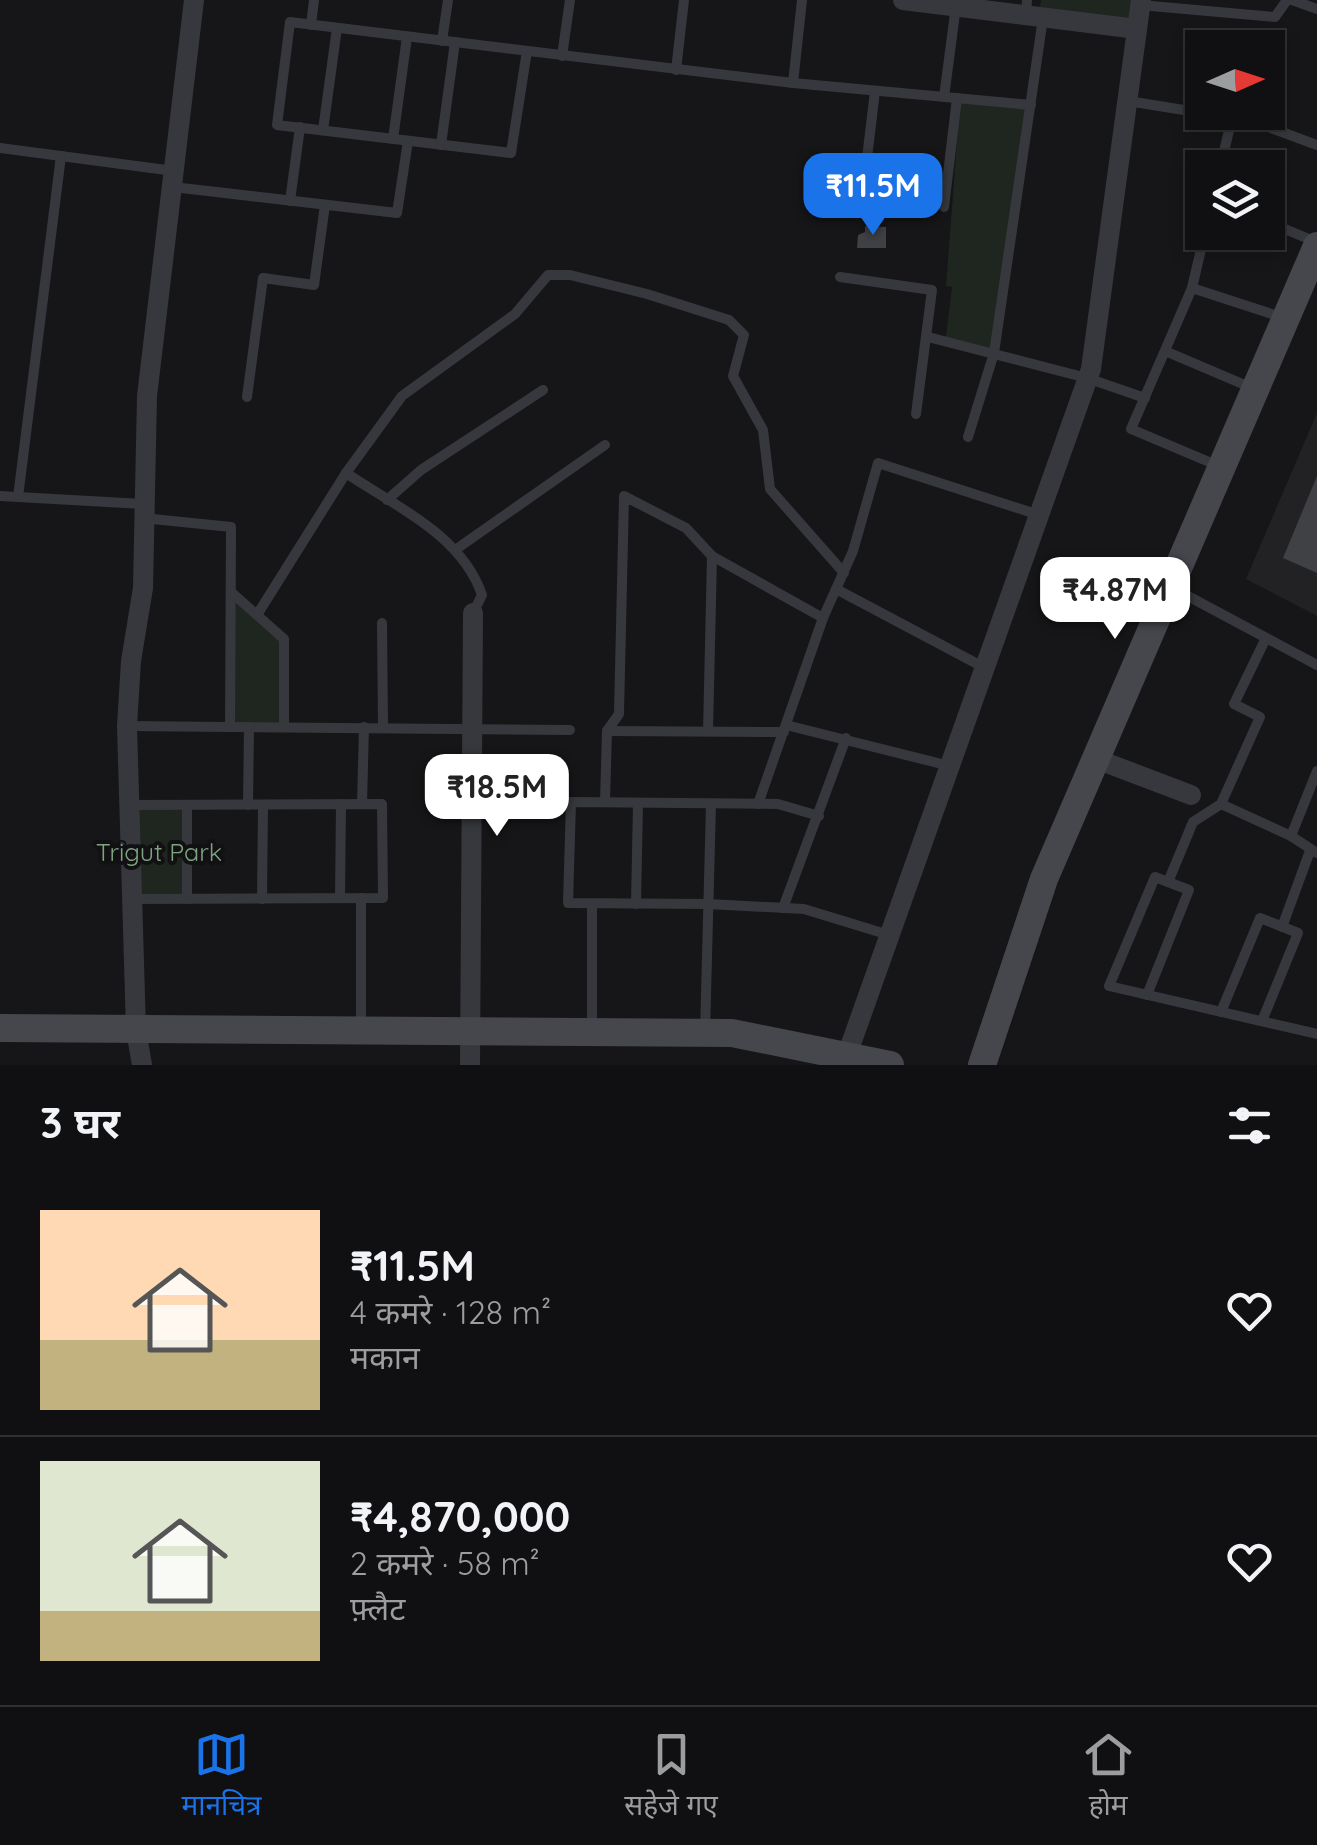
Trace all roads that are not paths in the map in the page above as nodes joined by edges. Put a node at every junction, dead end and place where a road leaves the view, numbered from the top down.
1 (194, 0) edge
2 (314, 0) edge
3 (448, 0) edge
4 (570, 0) edge
5 (684, 0) edge
6 (802, 0) edge
7 (903, 0) edge
8 (1289, 0) edge
9 (912, 1) edge
10 (1140, 2) edge
11 (956, 6) junction
12 (1233, 6) edge
13 (1317, 9) edge
14 (1032, 11) edge
15 (311, 25) junction
16 (336, 28) junction
17 (1137, 29) junction
18 (407, 36) junction
19 (442, 41) junction
20 (455, 42) junction
21 (526, 51) junction
22 (562, 56) junction
23 (676, 70) junction
24 (792, 84) junction
25 (875, 91) junction
26 (944, 97) junction
27 (957, 98) junction
28 (1127, 101) junction
29 (1031, 105) junction
30 (1185, 110) edge
31 (300, 127) junction
32 (323, 130) junction
33 (1276, 130) edge
34 (393, 139) junction
35 (408, 141) junction
36 (441, 145) junction
37 (1317, 145) edge
38 (0, 148) edge
39 (61, 156) junction
40 (173, 179) junction
41 (862, 200) dead end
42 (290, 201) junction
43 (325, 205) junction
44 (944, 208) dead end
45 (1285, 230) edge
46 (1317, 244) edge
47 (1201, 250) edge
48 (840, 276) dead end
49 (1192, 288) junction
50 (1286, 319) junction
51 (928, 337) junction
52 (1165, 352) junction
53 (994, 353) junction
54 (1088, 378) junction
55 (1256, 389) junction
56 (543, 390) dead end
57 (247, 397) dead end
58 (1145, 398) junction
59 (916, 414) dead end
60 (968, 437) dead end
61 (605, 445) dead end
62 (1222, 468) junction
63 (346, 473) junction
64 (0, 496) edge
65 (18, 497) junction
66 (386, 500) junction
67 (143, 511) junction
68 (1039, 515) junction
69 (454, 550) junction
70 (712, 556) junction
71 (844, 573) junction
72 (1170, 586) junction
73 (836, 590) junction
74 (231, 592) junction
75 (473, 613) joint
76 (257, 615) junction
77 (823, 618) junction
78 (382, 623) dead end
79 (1266, 638) junction
80 (1317, 665) edge
81 (985, 668) junction
82 (128, 726) junction
83 (230, 727) junction
84 (249, 727) junction
85 (284, 727) junction
86 (364, 727) junction
87 (383, 727) junction
88 (472, 728) junction
89 (785, 728) junction
90 (570, 730) dead end
91 (708, 731) junction
92 (606, 732) junction
93 (846, 738) junction
94 (1096, 759) junction
95 (950, 766) junction
96 (1317, 771) edge
97 (1191, 794) dead end
98 (605, 802) junction
99 (638, 803) junction
100 (341, 804) junction
101 (362, 804) junction
102 (711, 804) junction
103 (758, 804) junction
104 (1221, 804) junction
105 (130, 805) junction
106 (186, 805) junction
107 (248, 805) junction
108 (263, 805) junction
109 (819, 816) junction
110 (1291, 836) junction
111 (1314, 852) edge
112 (1168, 882) junction
113 (262, 898) junction
114 (340, 898) junction
115 (361, 898) junction
116 (133, 899) junction
117 (187, 899) junction
118 (592, 904) junction
119 (636, 904) junction
120 (708, 904) junction
121 (783, 908) junction
122 (1282, 927) junction
123 (890, 935) junction
124 (1147, 994) junction
125 (1221, 1012) junction
126 (1262, 1022) junction
127 (0, 1028) edge
128 (136, 1030) junction
129 (362, 1032) junction
130 (471, 1032) junction
131 (592, 1032) junction
132 (704, 1032) junction
133 (1317, 1034) edge
134 (847, 1055) junction
135 (142, 1065) edge
136 (470, 1065) edge
137 (890, 1065) edge
138 (982, 1065) edge

1 - 40 street
2 - 15 lane
3 - 19 lane
4 - 22 lane
5 - 23 lane
6 - 24 lane
7 - 9 street
8 - 12 lane
8 - 13 lane
9 - 11 street
10 - 12 lane
10 - 17 street
11 - 14 street
11 - 26 lane
14 - 17 street
14 - 29 lane
15 - 16 lane
15 - 31 lane
16 - 18 lane
16 - 32 lane
17 - 28 street
18 - 19 lane
18 - 34 lane
19 - 20 lane
20 - 21 lane
20 - 36 lane
21 - 22 lane
21 - 36 lane
22 - 23 lane
23 - 24 lane
24 - 25 lane
25 - 26 lane
25 - 41 lane
26 - 27 lane
27 - 29 lane
27 - 44 lane
28 - 30 lane
28 - 54 street
29 - 53 lane
31 - 32 lane
31 - 42 lane
32 - 34 lane
33 - 37 lane
34 - 35 lane
35 - 36 lane
35 - 43 lane
38 - 39 lane
39 - 40 lane
39 - 65 lane
40 - 42 lane
40 - 67 street
42 - 43 lane
43 - 57 lane
45 - 46 lane
46 - 50 street
47 - 49 lane
48 - 51 lane
49 - 50 lane
49 - 52 lane
50 - 55 street
51 - 53 lane
51 - 59 lane
52 - 55 lane
52 - 58 lane
53 - 54 lane
53 - 60 lane
54 - 58 lane
54 - 68 street
55 - 62 street
56 - 66 lane
58 - 62 lane
61 - 69 lane
62 - 72 street
63 - 66 lane
63 - 71 lane
63 - 76 lane
64 - 65 lane
65 - 67 lane
66 - 69 lane
67 - 74 lane
67 - 82 street
68 - 71 lane
68 - 81 street
69 - 75 lane
70 - 77 lane
70 - 91 lane
70 - 92 lane
71 - 73 lane
72 - 79 lane
72 - 94 street
73 - 77 lane
73 - 81 lane
74 - 76 lane
74 - 83 lane
75 - 88 street
76 - 85 lane
77 - 89 lane
78 - 87 lane
79 - 80 lane
79 - 104 lane
81 - 95 street
82 - 83 lane
82 - 105 street
83 - 84 lane
84 - 85 lane
84 - 107 lane
85 - 86 lane
86 - 87 lane
86 - 101 lane
87 - 88 lane
88 - 90 lane
88 - 130 street
89 - 91 lane
89 - 93 lane
89 - 103 lane
91 - 92 lane
92 - 98 lane
93 - 95 lane
93 - 109 lane
94 - 97 street
94 - 138 street
95 - 123 street
96 - 110 lane
98 - 99 lane
98 - 118 lane
99 - 102 lane
99 - 119 lane
100 - 101 lane
100 - 108 lane
100 - 114 lane
101 - 115 lane
102 - 103 lane
102 - 120 lane
103 - 109 lane
104 - 110 lane
104 - 112 lane
105 - 106 lane
105 - 116 street
106 - 107 lane
106 - 117 lane
107 - 108 lane
108 - 113 lane
109 - 121 lane
110 - 111 lane
111 - 122 lane
112 - 124 lane
112 - 124 lane
113 - 114 lane
113 - 117 lane
114 - 115 lane
115 - 129 lane
116 - 117 lane
116 - 128 street
118 - 119 lane
118 - 131 lane
119 - 120 lane
120 - 121 lane
120 - 132 lane
121 - 123 lane
122 - 125 lane
122 - 126 lane
123 - 134 street
124 - 125 lane
125 - 126 lane
126 - 133 lane
127 - 128 street
128 - 129 street
128 - 135 street
129 - 130 street
130 - 131 street
130 - 136 street
131 - 132 street
132 - 134 street
134 - 137 street

